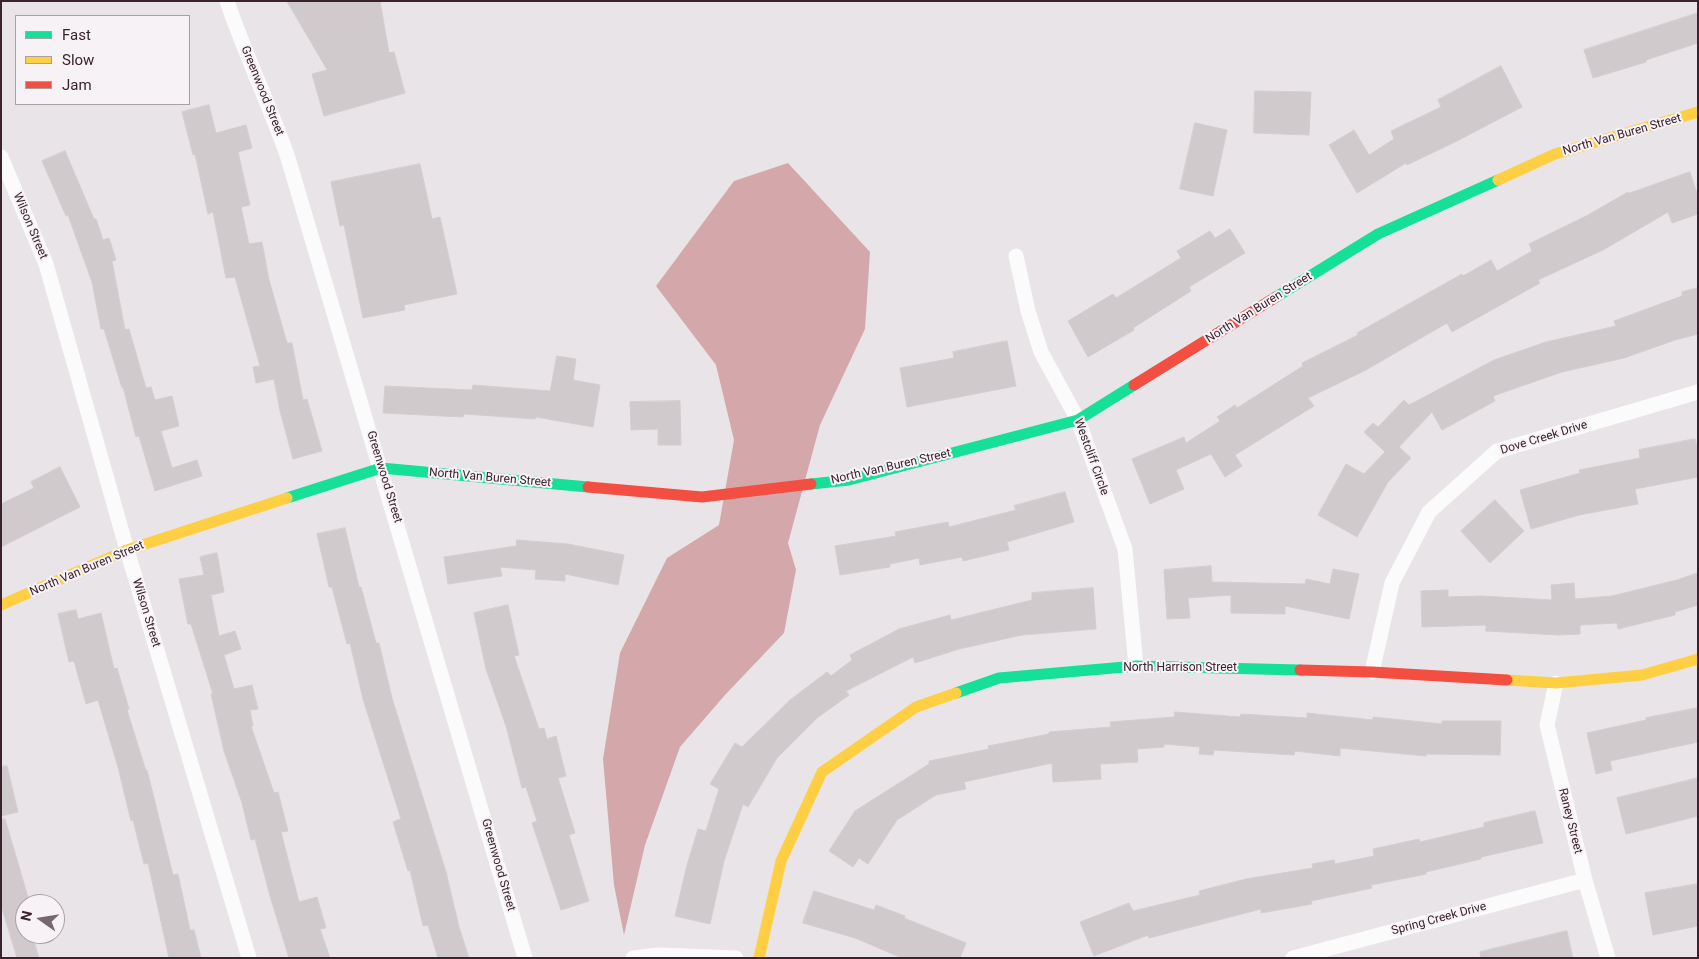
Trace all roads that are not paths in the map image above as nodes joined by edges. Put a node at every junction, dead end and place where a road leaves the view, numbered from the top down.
1 (227, 1) edge
2 (1698, 112) edge
3 (1, 157) edge
4 (1016, 256) dead end
5 (1698, 392) edge
6 (1078, 420) junction
7 (381, 468) junction
8 (127, 550) junction
9 (1, 605) edge
10 (1698, 659) edge
11 (1136, 666) junction
12 (1372, 672) junction
13 (1556, 683) junction
14 (1585, 880) junction
15 (249, 958) edge
16 (525, 958) edge
17 (633, 958) edge
18 (736, 958) edge
19 (758, 958) edge
20 (1293, 958) edge
21 (1608, 958) edge

1 - 7 street, Greenwood Street
2 - 6 street, North Van Buren Street
3 - 8 street, Wilson Street
4 - 6 street, Westcliff Circle
5 - 12 street, Dove Creek Drive
6 - 7 street, North Van Buren Street
6 - 11 street, Westcliff Circle
7 - 8 street, North Van Buren Street
7 - 16 street, Greenwood Street
8 - 9 street, North Van Buren Street
8 - 15 street, Wilson Street
10 - 13 street, North Harrison Street
11 - 12 street, North Harrison Street
11 - 19 street, North Harrison Street
12 - 13 street, North Harrison Street
13 - 14 street, Raney Street
14 - 20 street, Spring Creek Drive
14 - 21 street, Raney Street
17 - 18 street

